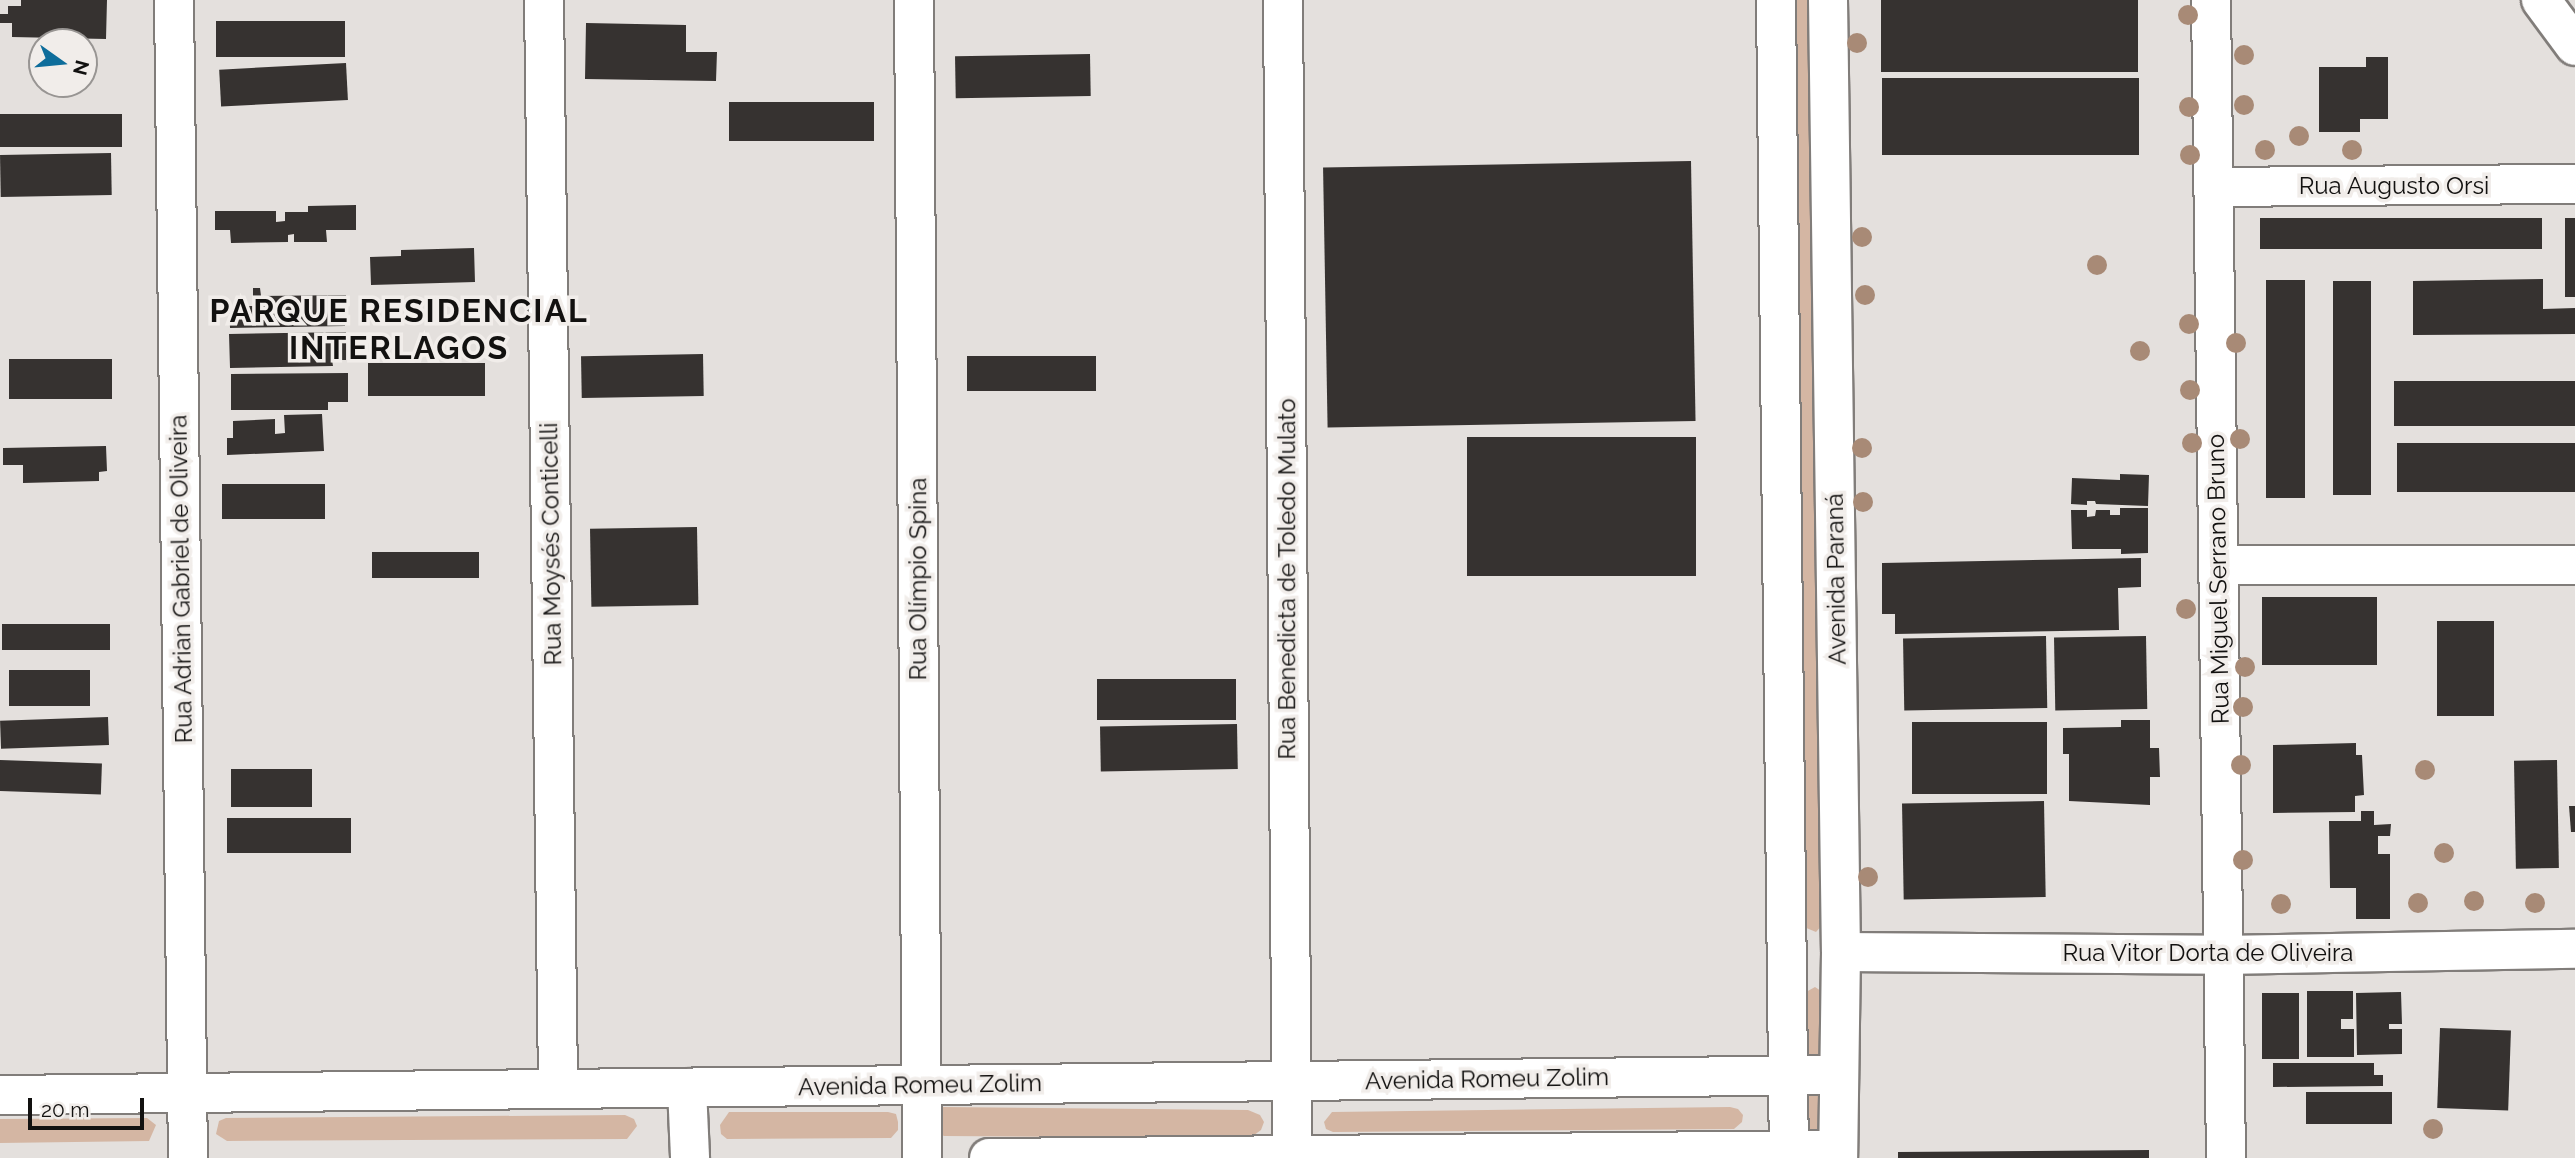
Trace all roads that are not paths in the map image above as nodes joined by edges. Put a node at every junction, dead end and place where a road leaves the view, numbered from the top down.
1 (174, 0) edge
2 (544, 0) edge
3 (914, 0) edge
4 (1283, 0) edge
5 (1776, 0) edge
6 (1828, 0) edge
7 (2211, 0) edge
8 (2541, 0) edge
9 (2575, 46) edge
10 (2575, 184) edge
11 (2214, 187) junction
12 (2218, 565) junction
13 (2575, 565) edge
14 (2575, 949) edge
15 (1841, 952) junction
16 (1787, 953) junction
17 (2223, 955) junction
18 (1839, 1075) junction
19 (1788, 1076) junction
20 (1290, 1082) junction
21 (921, 1085) junction
22 (687, 1088) junction
23 (558, 1089) junction
24 (187, 1093) junction
25 (0, 1095) edge
26 (1838, 1154) edge
27 (1789, 1155) edge
28 (1292, 1157) edge
29 (188, 1158) edge
30 (690, 1158) edge
31 (922, 1158) edge
32 (989, 1158) edge
33 (2226, 1158) edge

1 - 24 street, Rua Adrian Gabriel de Oliveira
2 - 23 street, Rua Moysés Conticelli
3 - 21 street, Rua Olímpio Spina
4 - 20 street, Rua Benedicta de Toledo Mulato
5 - 16 street
6 - 15 street, Avenida Paraná
7 - 11 street, Rua Miguel Serrano Bruno
8 - 9 street
10 - 11 street, Rua Augusto Orsi
11 - 12 street, Rua Miguel Serrano Bruno
12 - 13 street
12 - 17 street, Rua Miguel Serrano Bruno
14 - 17 street, Rua Vitor Dorta de Oliveira
15 - 16 street, Rua Vitor Dorta de Oliveira
15 - 17 street, Rua Vitor Dorta de Oliveira
15 - 18 street, Avenida Paraná
16 - 19 street
17 - 33 street, Rua Miguel Serrano Bruno
18 - 19 street, Avenida Romeu Zolim
18 - 26 street, Avenida Paraná
19 - 20 street, Avenida Romeu Zolim
19 - 27 street
20 - 21 street, Avenida Romeu Zolim
20 - 28 street, Rua Benedicta de Toledo Mulato
21 - 22 street, Avenida Romeu Zolim
21 - 31 street, Rua Olímpio Spina
22 - 23 street, Avenida Romeu Zolim
22 - 30 street
23 - 24 street, Avenida Romeu Zolim
24 - 25 street, Avenida Romeu Zolim
24 - 29 street, Rua Adrian Gabriel de Oliveira
26 - 27 street
27 - 28 street
28 - 32 street

